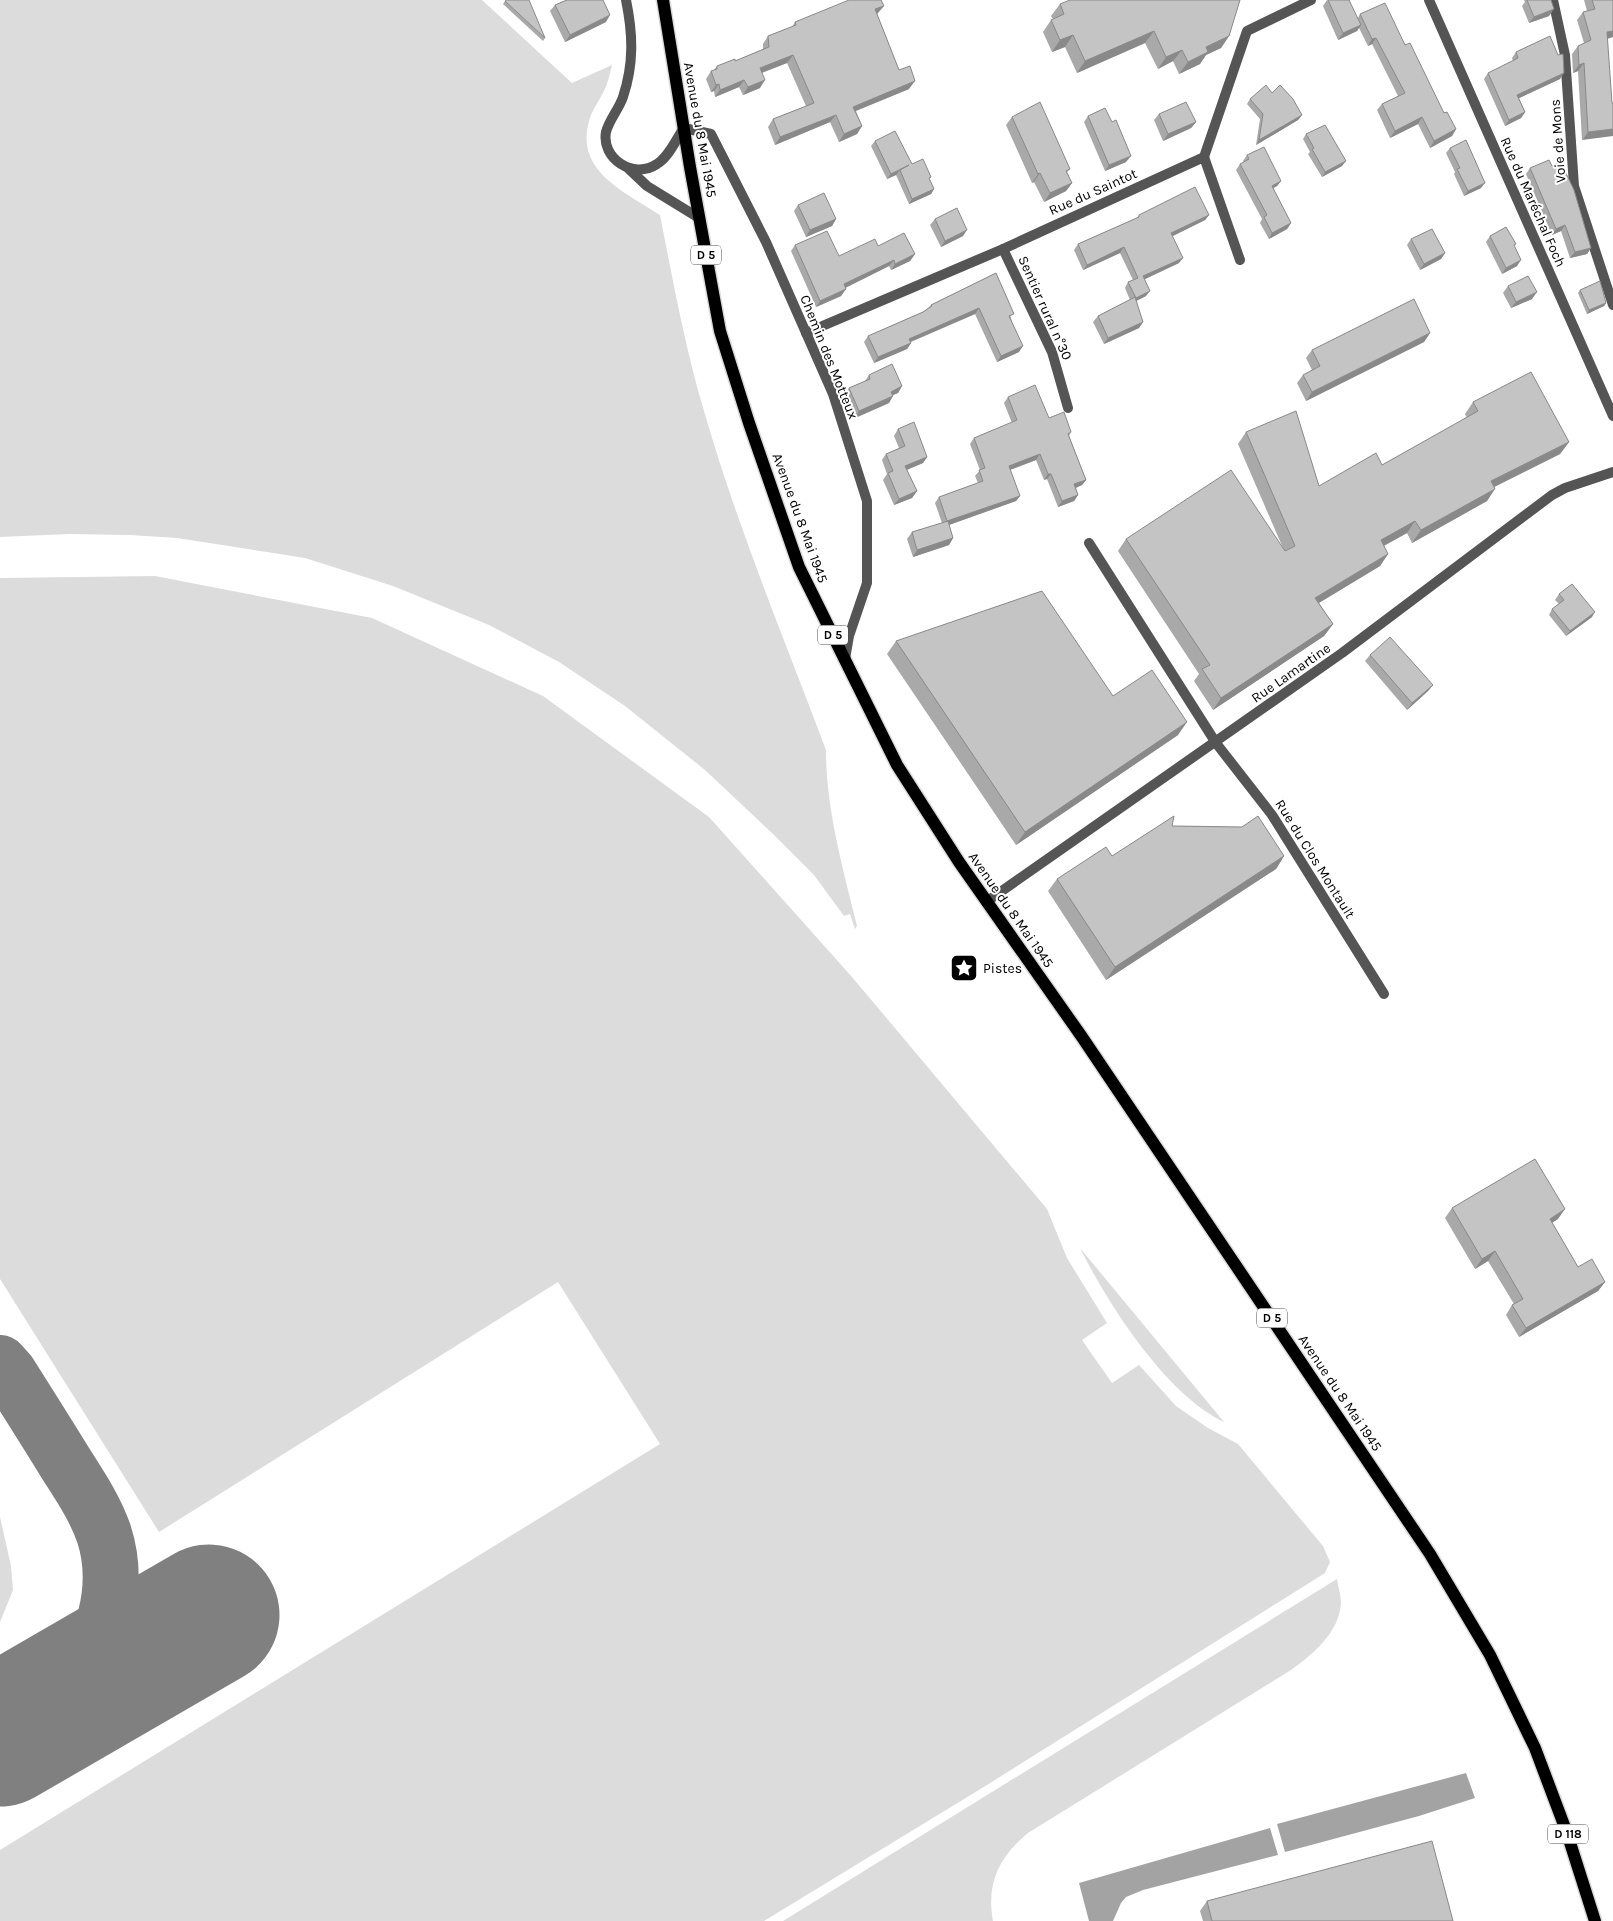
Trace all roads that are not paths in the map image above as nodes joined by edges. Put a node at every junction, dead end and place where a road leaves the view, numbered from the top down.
1 (626, 0) edge
2 (663, 0) edge
3 (1311, 0) edge
4 (1429, 0) edge
5 (1553, 0) edge
6 (684, 128) junction
7 (1204, 157) junction
8 (629, 169) junction
9 (699, 218) junction
10 (1003, 248) junction
11 (1240, 260) dead end
12 (1613, 305) edge
13 (806, 333) junction
14 (1068, 408) dead end
15 (1613, 416) edge
16 (1613, 472) edge
17 (1089, 543) dead end
18 (844, 659) junction
19 (1216, 743) junction
20 (986, 902) junction
21 (1384, 994) dead end
22 (1535, 1748) joint
23 (1596, 1921) edge

1 - 8 street
2 - 6 main road, Avenue du 8 Mai 1945 / D 5
3 - 7 street
4 - 15 street, Rue du Maréchal Foch
5 - 12 street, Voie de Mons
6 - 8 street
6 - 9 main road, Avenue du 8 Mai 1945 / D 5
6 - 13 street, Chemin des Motteux
7 - 10 street, Rue du Saintot
7 - 11 street
8 - 9 street
9 - 18 main road, Avenue du 8 Mai 1945 / D 5
10 - 13 street, Rue du Saintot
10 - 14 street, Sentier rural n°30
13 - 18 street, Chemin des Motteux
16 - 19 street, Rue Lamartine
17 - 19 street, Rue du Clos Montault
18 - 20 main road, Avenue du 8 Mai 1945 / D 5
19 - 20 street, Rue Lamartine
19 - 21 street, Rue du Clos Montault
20 - 22 main road, Avenue du 8 Mai 1945 / D 5
22 - 23 main road, D 118

